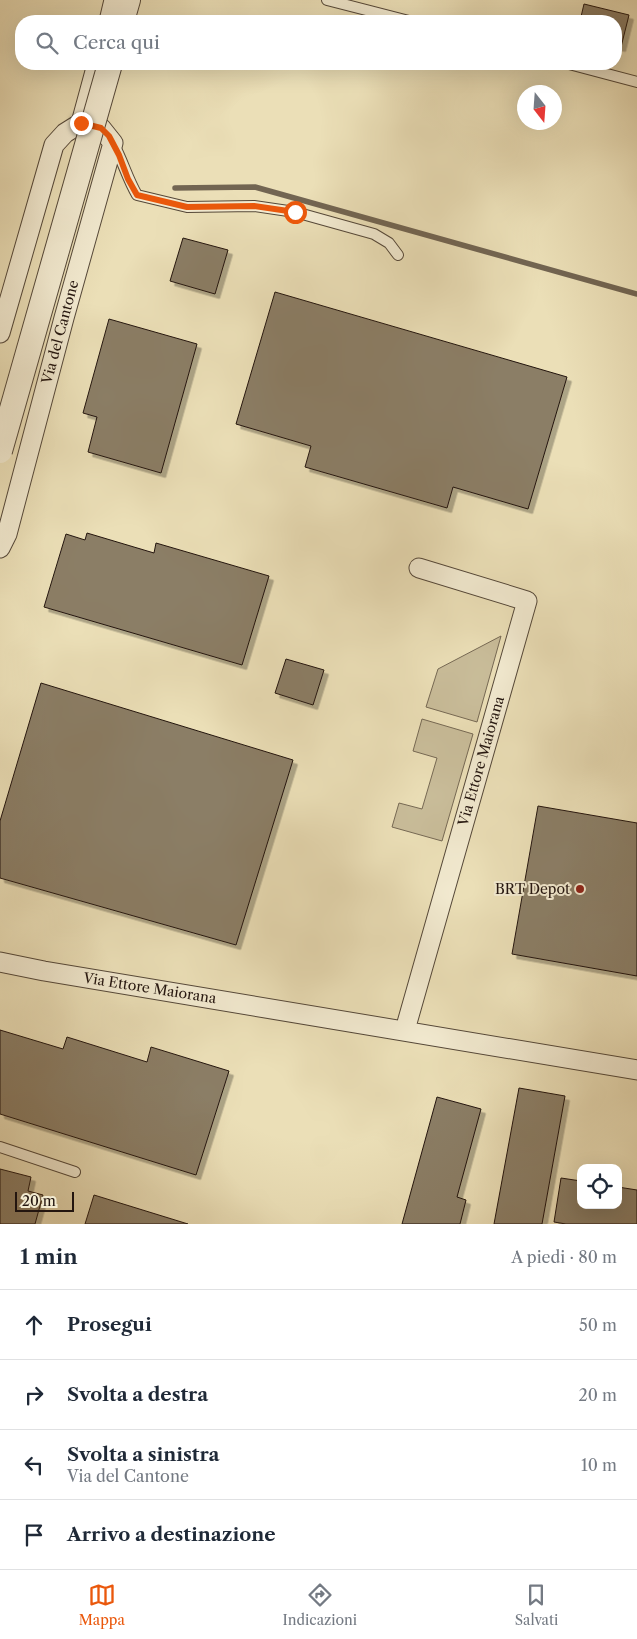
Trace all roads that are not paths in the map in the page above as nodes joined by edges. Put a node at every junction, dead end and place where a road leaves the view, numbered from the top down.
1 (114, 0) edge
2 (128, 0) edge
3 (327, 0) edge
4 (110, 15) edge
5 (124, 15) edge
6 (386, 15) edge
7 (96, 70) edge
8 (108, 70) edge
9 (592, 70) edge
10 (637, 82) edge
11 (81, 123) junction
12 (113, 143) junction
13 (398, 255) dead end
14 (0, 333) edge
15 (0, 451) edge
16 (0, 548) edge
17 (419, 568) dead end
18 (5, 964) edge
19 (405, 1030) junction
20 (637, 1070) edge
21 (0, 1148) edge
22 (75, 1172) dead end

1 - 4 street
2 - 5 street
3 - 6 lane
7 - 11 street
8 - 15 street, Via del Cantone, bridge
9 - 10 lane
11 - 12 street
11 - 14 street
12 - 13 lane
12 - 16 street, Via del Cantone
17 - 19 street, Via Ettore Maiorana
18 - 19 street, Via Ettore Maiorana
19 - 20 street, Via Ettore Maiorana
21 - 22 lane

